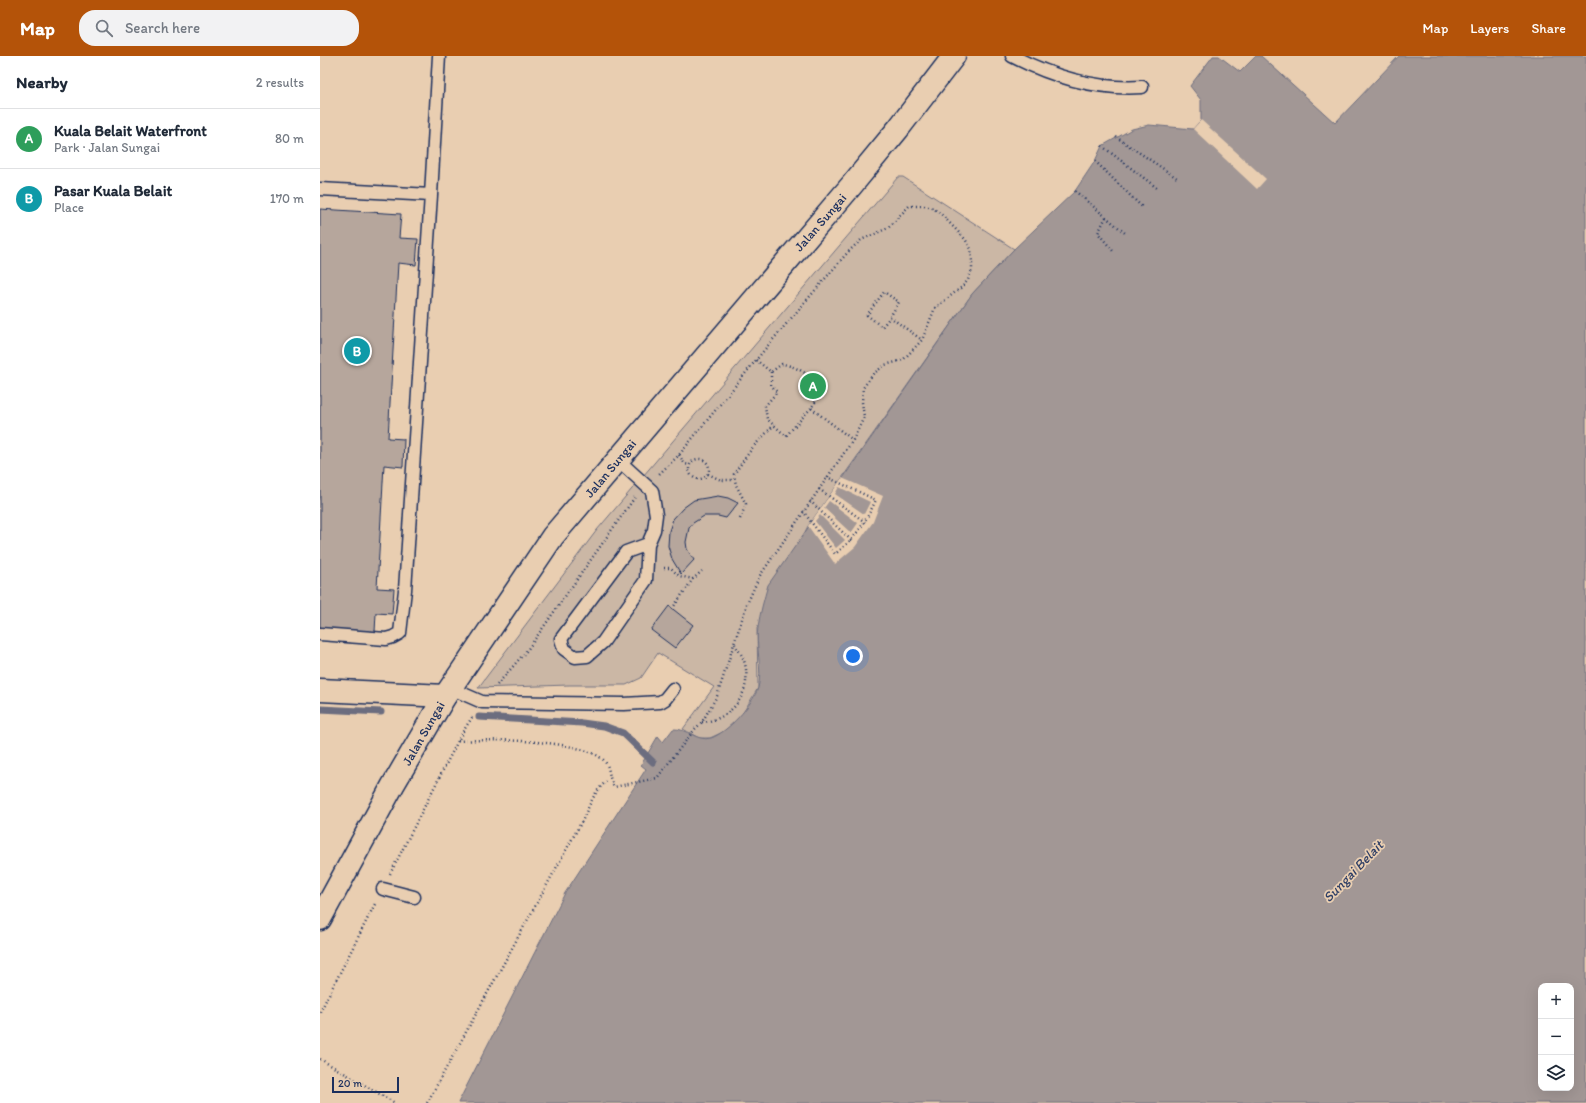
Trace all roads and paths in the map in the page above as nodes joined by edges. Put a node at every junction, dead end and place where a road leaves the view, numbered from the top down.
1 (439, 56) edge
2 (954, 56) edge
3 (1012, 56) edge
4 (1142, 87) dead end
5 (1116, 137) dead end
6 (1102, 146) dead end
7 (1095, 161) dead end
8 (1177, 178) dead end
9 (320, 188) edge
10 (1157, 188) dead end
11 (1075, 191) dead end
12 (431, 195) junction
13 (1142, 207) dead end
14 (1106, 217) junction
15 (1125, 233) dead end
16 (1114, 251) dead end
17 (890, 317) junction
18 (922, 340) junction
19 (756, 360) junction
20 (771, 372) junction
21 (811, 408) junction
22 (774, 426) junction
23 (853, 440) junction
24 (679, 455) junction
25 (617, 459) junction
26 (690, 465) junction
27 (708, 474) junction
28 (827, 477) junction
29 (734, 480) junction
30 (644, 484) junction
31 (819, 489) junction
32 (810, 501) junction
33 (803, 511) junction
34 (740, 519) dead end
35 (865, 522) junction
36 (852, 541) junction
37 (648, 544) junction
38 (662, 568) dead end
39 (702, 571) dead end
40 (693, 579) junction
41 (672, 609) dead end
42 (320, 634) edge
43 (734, 644) junction
44 (673, 689) dead end
45 (320, 690) edge
46 (447, 692) junction
47 (482, 702) junction
48 (702, 722) junction
49 (458, 741) junction
50 (609, 780) junction
51 (383, 889) junction
52 (414, 897) dead end
53 (320, 919) edge
54 (320, 1012) edge
55 (320, 1059) edge
56 (395, 1103) edge
57 (427, 1103) edge

1 - 12 lane
2 - 25 main road, Jalan Sungai
3 - 4 lane
5 - 8 path
6 - 10 path
7 - 13 path
9 - 12 lane
11 - 14 path
12 - 42 lane
14 - 15 path
14 - 16 path
17 - 17 path
17 - 18 path
18 - 19 path
18 - 23 path
19 - 20 path
19 - 24 path
20 - 21 path
20 - 22 path
21 - 22 path
21 - 23 path
22 - 29 path
23 - 28 path
24 - 26 path
24 - 30 path
25 - 30 lane
25 - 46 main road, Jalan Sungai
26 - 27 path
26 - 27 path
27 - 29 path
28 - 31 path
28 - 35 path
29 - 34 path
30 - 37 lane
30 - 47 path
31 - 32 path
31 - 35 path
32 - 33 path
32 - 36 path
33 - 36 path
33 - 43 path
35 - 36 path
37 - 37 lane
38 - 40 path
39 - 40 path
40 - 41 path
43 - 48 path
43 - 48 path
44 - 47 lane
45 - 46 main road
46 - 47 lane
46 - 53 main road, Jalan Sungai
47 - 49 path
48 - 50 path
49 - 50 path
49 - 51 path
50 - 57 path
51 - 52 lane
51 - 54 path
55 - 56 path

